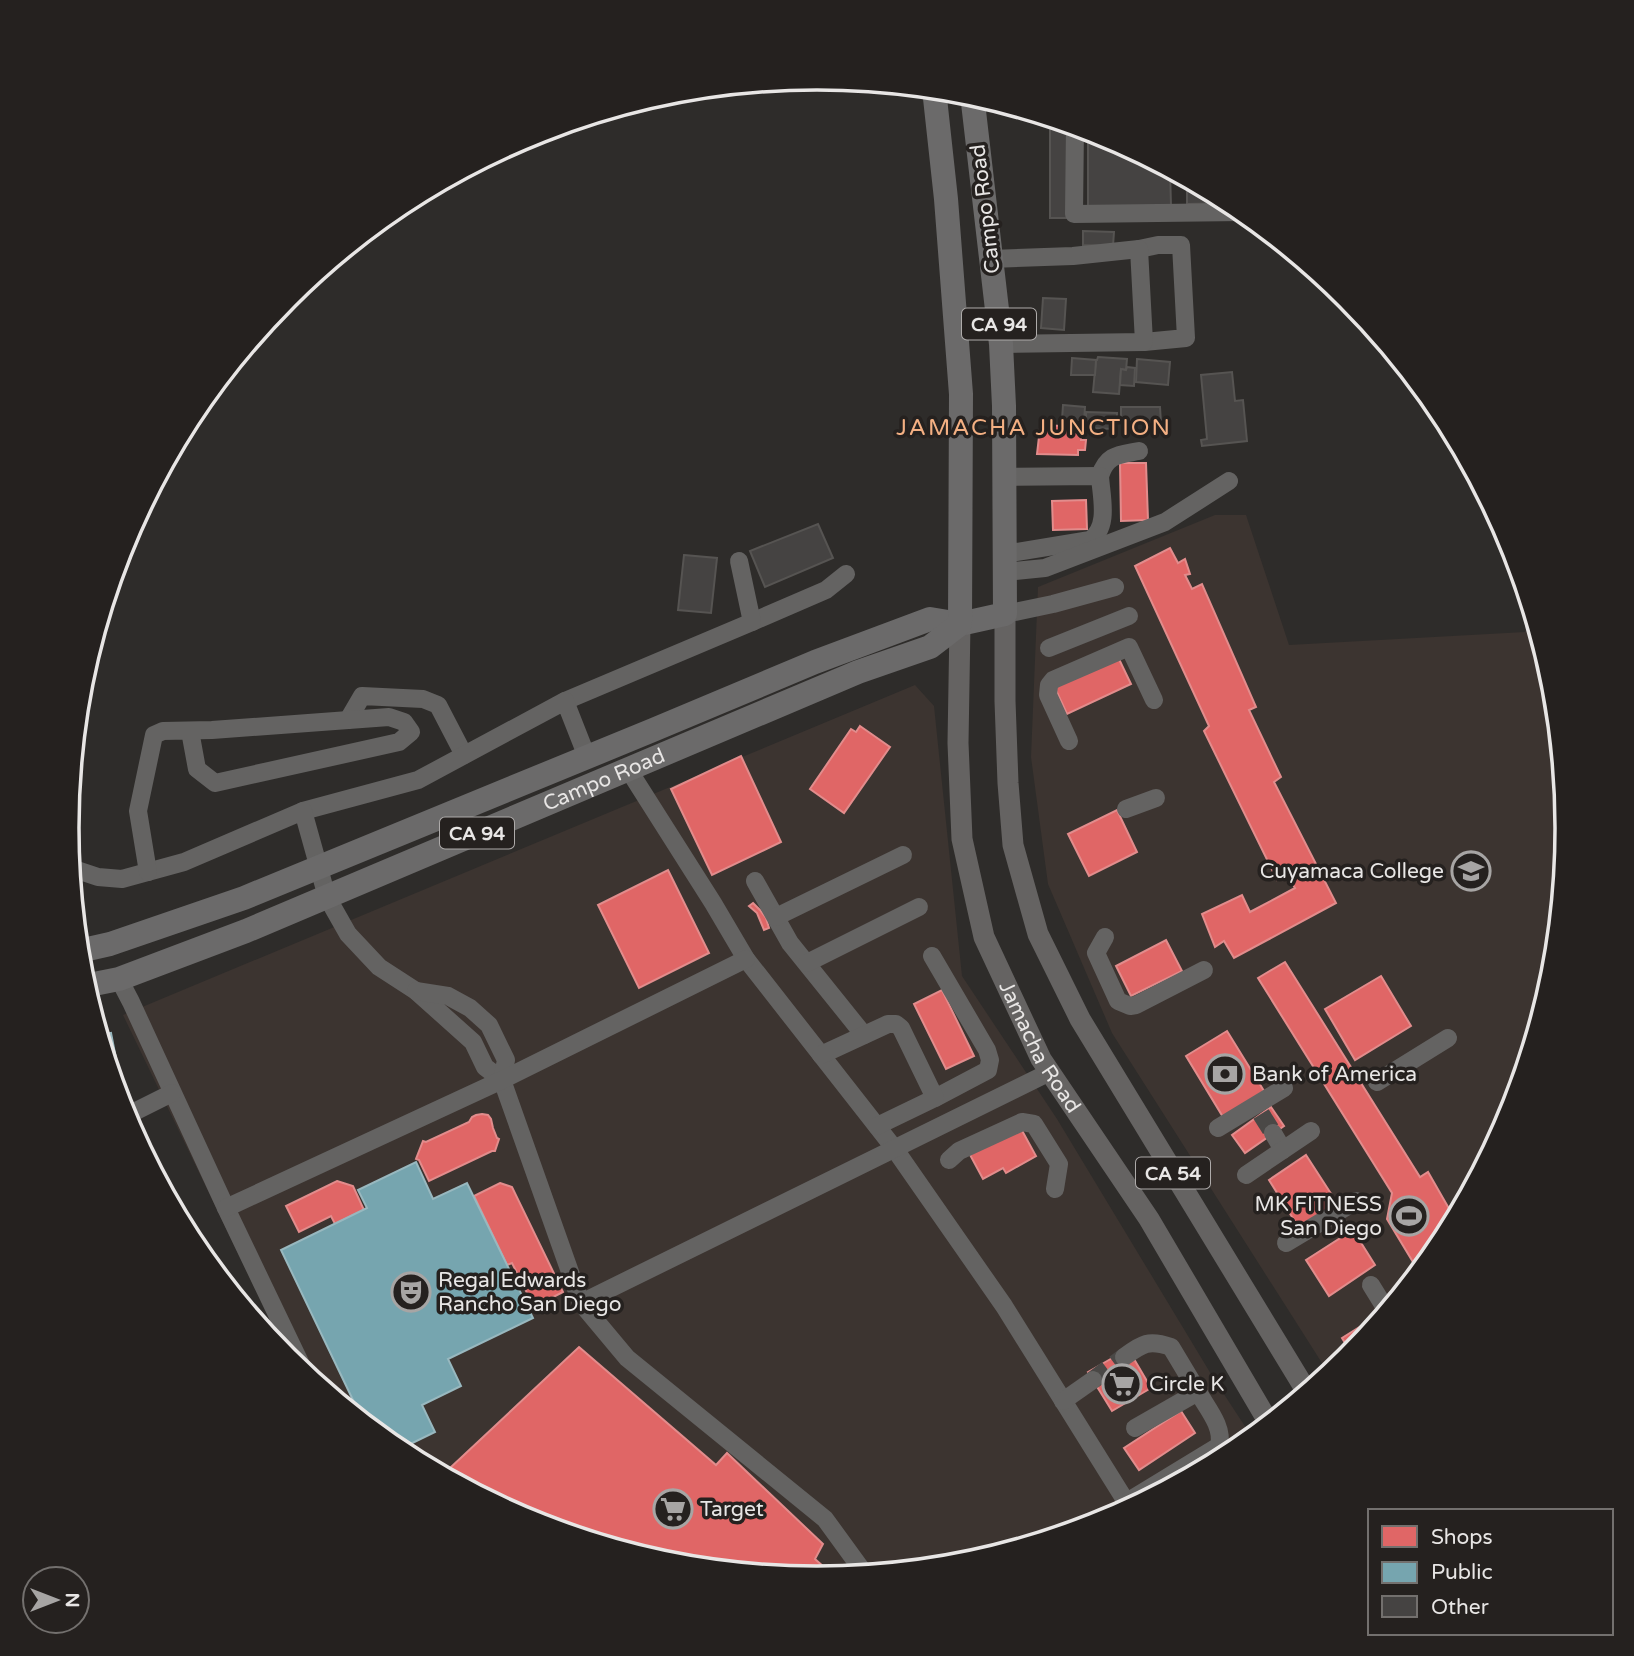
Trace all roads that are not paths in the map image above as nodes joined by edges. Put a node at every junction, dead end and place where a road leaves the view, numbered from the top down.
1 (935, 100) edge
2 (973, 107) edge
3 (1075, 137) edge
4 (1224, 212) edge
5 (1139, 249) junction
6 (990, 259) junction
7 (1144, 342) junction
8 (1001, 344) junction
9 (1139, 452) dead end
10 (1100, 476) junction
11 (1003, 477) junction
12 (1228, 481) dead end
13 (739, 561) dead end
14 (1004, 563) junction
15 (846, 574) dead end
16 (1115, 587) dead end
17 (1004, 614) junction
18 (1129, 616) dead end
19 (752, 622) junction
20 (960, 624) junction
21 (1049, 648) dead end
22 (1154, 700) dead end
23 (565, 701) junction
24 (348, 720) junction
25 (190, 731) junction
26 (1069, 741) dead end
27 (464, 755) junction
28 (587, 757) junction
29 (628, 769) junction
30 (1156, 798) dead end
31 (1126, 809) dead end
32 (303, 811) junction
33 (903, 855) dead end
34 (318, 868) junction
35 (80, 871) edge
36 (148, 872) junction
37 (755, 881) dead end
38 (327, 897) junction
39 (919, 907) dead end
40 (776, 917) junction
41 (1105, 937) dead end
42 (89, 949) edge
43 (932, 956) dead end
44 (746, 959) junction
45 (807, 963) junction
46 (1204, 970) dead end
47 (119, 979) junction
48 (96, 984) edge
49 (864, 1035) junction
50 (1448, 1038) dead end
51 (821, 1055) junction
52 (1050, 1072) junction
53 (502, 1080) junction
54 (1377, 1082) dead end
55 (1284, 1088) dead end
56 (172, 1093) junction
57 (935, 1098) junction
58 (135, 1111) edge
59 (877, 1126) junction
60 (1218, 1128) dead end
61 (1311, 1131) dead end
62 (1272, 1133) tunnel mouth
63 (894, 1148) junction
64 (1283, 1150) junction
65 (949, 1160) dead end
66 (1246, 1175) dead end
67 (1055, 1189) dead end
68 (1356, 1202) dead end
69 (226, 1208) junction
70 (1286, 1243) dead end
71 (1371, 1285) dead end
72 (581, 1303) junction
73 (1382, 1303) edge
74 (293, 1348) edge
75 (1124, 1357) tunnel mouth
76 (1093, 1380) tunnel mouth
77 (1302, 1384) edge
78 (1198, 1392) junction
79 (1063, 1401) junction
80 (1264, 1415) edge
81 (1135, 1428) dead end
82 (1196, 1461) edge
83 (1124, 1499) edge
84 (859, 1565) edge

1 - 20 highway, Campo Road / CA 94
2 - 6 highway, Campo Road / CA 94
3 - 4 lane
5 - 6 lane
5 - 7 lane
5 - 7 lane
6 - 8 highway, Campo Road / CA 94
7 - 8 lane
8 - 11 highway, Campo Road / CA 94
9 - 10 lane
10 - 11 lane
10 - 14 lane
11 - 14 highway, Campo Road / CA 94
12 - 14 lane
13 - 19 lane
14 - 17 highway, Campo Road / CA 94
15 - 19 lane
16 - 17 lane
17 - 20 highway, Campo Road / CA 94
17 - 77 main road, CA 54
18 - 21 lane
19 - 23 lane
20 - 28 highway, Campo Road / CA 94
20 - 29 highway, Campo Road / CA 94
20 - 52 main road, Jamacha Road / CA 54
22 - 26 lane
23 - 27 lane
23 - 28 lane
24 - 25 lane
24 - 25 lane
24 - 27 lane
25 - 36 lane
27 - 32 lane
28 - 34 highway, Campo Road / CA 94
29 - 38 highway, Campo Road / CA 94
29 - 44 lane
30 - 31 lane
32 - 34 lane
32 - 36 lane
33 - 40 lane
34 - 38 lane
34 - 42 highway, Campo Road / CA 94
35 - 36 lane
37 - 40 lane
38 - 47 highway, Campo Road / CA 94
38 - 53 lane
39 - 45 lane
40 - 45 lane
41 - 46 lane
43 - 57 lane
44 - 51 lane
44 - 53 lane
45 - 49 lane
47 - 48 highway, Campo Road / CA 94
47 - 56 lane
49 - 51 lane
49 - 57 lane
50 - 54 lane
51 - 59 lane
52 - 63 lane
52 - 80 main road, Jamacha Road / CA 54
53 - 69 lane
53 - 72 lane
55 - 60 lane
56 - 58 lane
56 - 69 lane
57 - 59 lane
59 - 63 lane
61 - 64 lane
62 - 64 lane
63 - 72 lane
63 - 79 lane
64 - 66 lane
65 - 67 lane
68 - 70 lane
69 - 74 lane
71 - 73 lane
72 - 84 lane
75 - 78 lane
76 - 79 lane
78 - 81 lane
78 - 82 lane
79 - 83 lane

